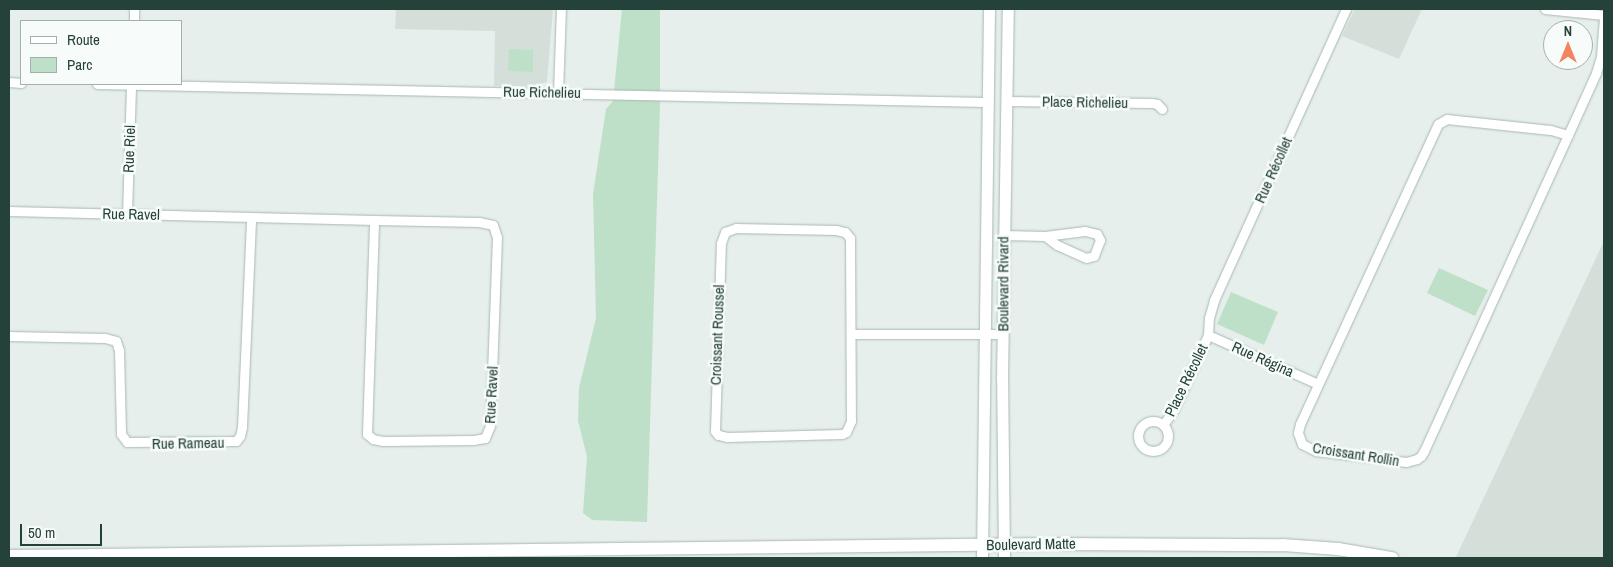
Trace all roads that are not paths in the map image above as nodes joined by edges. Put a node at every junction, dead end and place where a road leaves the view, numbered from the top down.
1 (561, 9) edge
2 (989, 9) edge
3 (1008, 9) edge
4 (1346, 9) edge
5 (1545, 9) edge
6 (1604, 16) edge
7 (131, 85) edge
8 (178, 85) edge
9 (558, 93) junction
10 (1006, 101) junction
11 (987, 102) junction
12 (1162, 109) dead end
13 (1568, 135) junction
14 (9, 211) edge
15 (127, 214) junction
16 (251, 217) junction
17 (374, 220) junction
18 (1004, 235) junction
19 (1045, 236) junction
20 (851, 334) junction
21 (984, 334) junction
22 (1003, 334) junction
23 (1208, 335) junction
24 (9, 336) edge
25 (1318, 384) junction
26 (1163, 425) dead end
27 (1004, 544) junction
28 (982, 545) junction
29 (9, 556) edge
30 (183, 556) edge
31 (982, 558) edge
32 (1004, 558) edge
33 (1392, 558) edge

1 - 9 street
2 - 11 street, Boulevard Rivard
3 - 10 street, Boulevard Rivard
4 - 23 street, Rue Récollet
5 - 6 street
6 - 13 street, Croissant Rollin
7 - 15 street, Rue Riel
8 - 9 street, Rue Richelieu
9 - 11 street, Rue Richelieu
10 - 12 street, Place Richelieu
10 - 18 street, Boulevard Rivard
11 - 21 street, Boulevard Rivard
13 - 25 street, Croissant Rollin
13 - 25 street, Croissant Rollin
14 - 15 street, Rue Ravel
15 - 16 street, Rue Ravel
16 - 17 street, Rue Ravel
16 - 24 street, Rue Rameau
17 - 17 street, Rue Ravel
18 - 19 street
18 - 22 street, Boulevard Rivard
19 - 19 street
20 - 20 street, Croissant Roussel
20 - 21 street
21 - 22 street
21 - 28 street, Boulevard Rivard
22 - 27 street, Boulevard Rivard
23 - 25 street, Rue Régina
23 - 26 street, Place Récollet
27 - 28 main road, Boulevard Matte
27 - 32 street, Boulevard Rivard
27 - 33 main road, Boulevard Matte
28 - 30 main road, Boulevard Matte
28 - 31 street, Boulevard Rivard
29 - 30 main road, Boulevard Matte

